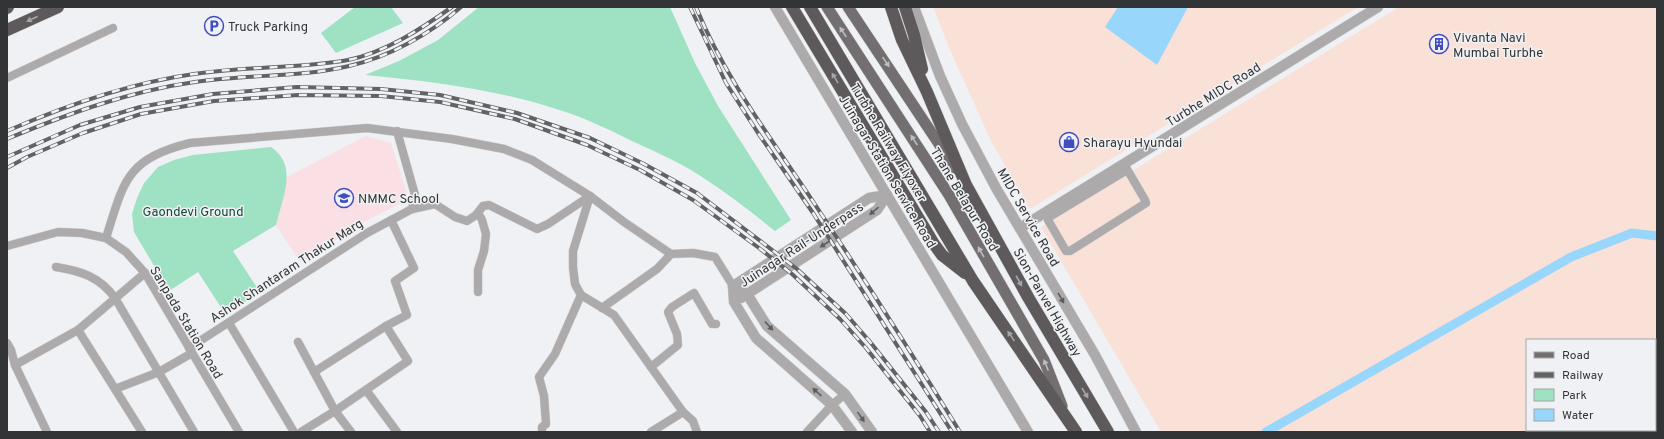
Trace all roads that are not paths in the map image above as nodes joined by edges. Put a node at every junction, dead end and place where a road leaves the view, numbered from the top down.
1 (58, 7) edge
2 (775, 7) edge
3 (792, 7) edge
4 (810, 7) edge
5 (826, 7) edge
6 (848, 7) edge
7 (891, 7) edge
8 (905, 7) edge
9 (914, 7) edge
10 (1378, 7) edge
11 (113, 28) dead end
12 (7, 30) edge
13 (7, 78) edge
14 (927, 92) junction
15 (397, 131) junction
16 (1125, 167) junction
17 (966, 185) junction
18 (887, 195) junction
19 (590, 196) junction
20 (412, 209) junction
21 (478, 213) junction
22 (391, 220) junction
23 (1020, 228) junction
24 (106, 238) junction
25 (7, 246) edge
26 (671, 254) junction
27 (56, 267) dead end
28 (145, 273) junction
29 (973, 281) junction
30 (733, 286) junction
31 (478, 292) dead end
32 (747, 294) junction
33 (581, 296) junction
34 (115, 298) junction
35 (734, 302) junction
36 (602, 308) junction
37 (229, 323) junction
38 (716, 324) dead end
39 (386, 326) junction
40 (78, 330) junction
41 (298, 342) dead end
42 (8, 348) edge
43 (190, 350) junction
44 (15, 365) junction
45 (651, 367) junction
46 (159, 372) junction
47 (314, 372) junction
48 (115, 390) junction
49 (366, 390) junction
50 (845, 394) junction
51 (832, 405) junction
52 (335, 411) junction
53 (683, 412) junction
54 (1065, 414) junction
55 (47, 432) edge
56 (142, 432) edge
57 (194, 432) edge
58 (239, 432) edge
59 (294, 432) edge
60 (301, 432) edge
61 (351, 432) edge
62 (397, 432) edge
63 (542, 432) edge
64 (651, 432) edge
65 (697, 432) edge
66 (807, 432) edge
67 (852, 432) edge
68 (872, 432) edge
69 (1028, 432) edge
70 (1076, 432) edge
71 (1108, 432) edge
72 (1136, 432) edge

1 -> 12 highway
2 - 18 street, Juinagar Station Service Road
29 -> 3 highway, Turbhe Railway Flyover
4 - 29 highway, Turbhe Railway Flyover
54 -> 5 main road, Thane Belapur Road
6 -> 17 main road, Thane Belapur Road
7 - 14 highway
8 - 14 highway
9 - 23 street, MIDC Service Road
10 - 16 street, Turbhe MIDC Road
11 - 13 street
14 - 17 highway
15 - 19 street
15 - 20 street
15 - 24 street
16 - 16 street
16 - 23 street, Turbhe MIDC Road
17 -> 71 highway, Sion-Panvel Highway
18 - 30 street, Juinagar Rail-Underpass
18 -> 32 street, Juinagar Rail-Underpass
18 - 69 street, Juinagar Station Service Road
19 - 21 street
19 - 26 street
19 - 33 street
20 - 21 street, Ashok Shantaram Thakur Marg
20 - 22 street, Ashok Shantaram Thakur Marg
21 - 31 street
22 - 37 street, Ashok Shantaram Thakur Marg
22 - 39 street
23 -> 72 street, MIDC Service Road
24 - 25 street, Sanpada Station Road
24 - 28 street, Sanpada Station Road
26 - 30 street
26 - 36 street
27 - 34 street
28 - 34 street
28 - 43 street, Sanpada Station Road
54 -> 29 highway, Turbhe Railway Flyover
30 - 32 street
30 - 35 street
32 - 35 street, Juinagar Rail-Underpass
32 -> 50 street
33 - 36 street
33 - 63 street
34 - 40 street
34 - 46 street
51 -> 35 street
36 - 45 street
37 - 43 street, Ashok Shantaram Thakur Marg
37 - 59 street
38 - 45 street
39 - 47 street
39 - 49 street
40 - 44 street
40 - 48 street
41 - 47 street
42 - 44 street
43 - 46 street, Ashok Shantaram Thakur Marg
43 - 58 street, Sanpada Station Road
44 - 55 street
45 - 53 street
46 - 48 street, Ashok Shantaram Thakur Marg
46 - 57 street
47 - 52 street
48 - 56 street
49 - 52 street
49 - 62 street
50 - 51 street
50 -> 68 street
51 - 66 street
51 - 67 street
52 - 60 street
52 - 61 street
53 - 64 street
53 - 65 street
54 - 70 highway

